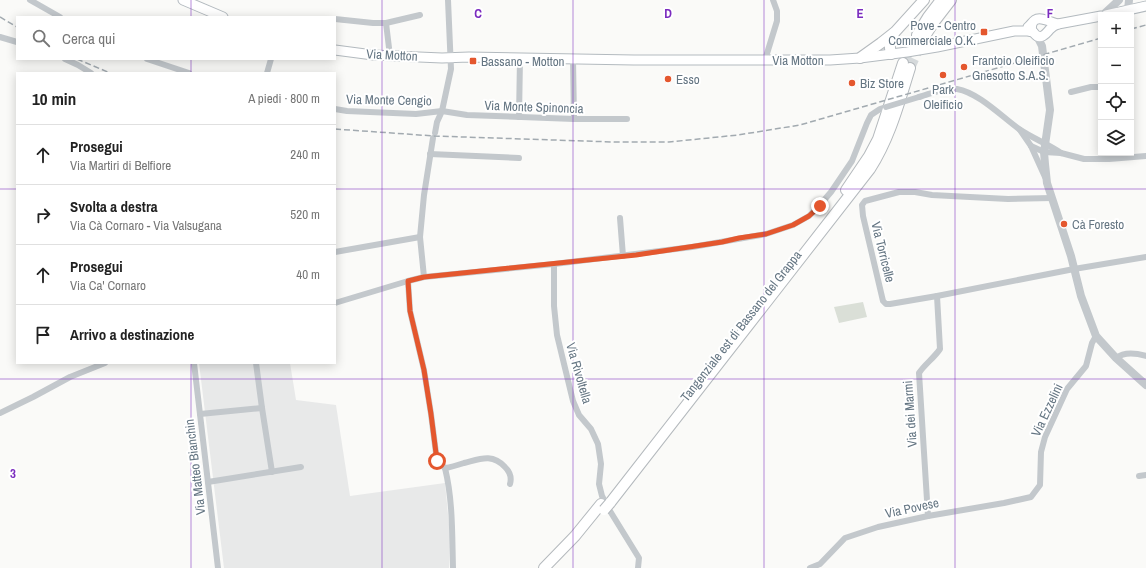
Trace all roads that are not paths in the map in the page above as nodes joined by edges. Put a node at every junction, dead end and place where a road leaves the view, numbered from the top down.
1 (30, 0) edge
2 (183, 0) edge
3 (448, 0) edge
4 (773, 0) edge
5 (924, 0) edge
6 (941, 0) edge
7 (951, 0) edge
8 (1119, 0) edge
9 (1124, 0) edge
10 (1129, 0) edge
11 (1146, 6) edge
12 (1125, 11) junction
13 (1106, 12) edge
14 (1120, 12) edge
15 (420, 15) dead end
16 (58, 16) edge
17 (221, 16) edge
18 (1098, 17) edge
19 (336, 19) edge
20 (1046, 20) junction
21 (386, 23) junction
22 (1058, 24) junction
23 (1040, 31) junction
24 (895, 32) junction
25 (0, 37) edge
26 (16, 42) edge
27 (336, 50) edge
28 (891, 54) junction
29 (390, 56) junction
30 (450, 57) junction
31 (520, 58) junction
32 (860, 58) junction
33 (573, 59) junction
34 (67, 60) edge
35 (150, 60) edge
36 (271, 60) edge
37 (766, 60) junction
38 (907, 66) tunnel mouth
39 (89, 72) edge
40 (186, 72) edge
41 (267, 72) edge
42 (1098, 87) edge
43 (1071, 92) dead end
44 (336, 108) edge
45 (442, 111) junction
46 (519, 117) junction
47 (574, 119) junction
48 (627, 119) dead end
49 (1019, 129) junction
50 (1046, 143) junction
51 (1031, 146) junction
52 (1044, 152) junction
53 (1061, 153) junction
54 (430, 154) junction
55 (1134, 155) edge
56 (1114, 156) edge
57 (1146, 156) edge
58 (519, 158) dead end
59 (1047, 183) junction
60 (1052, 198) junction
61 (620, 218) dead end
62 (420, 237) junction
63 (336, 252) edge
64 (623, 256) junction
65 (1146, 257) edge
66 (554, 264) junction
67 (1074, 269) junction
68 (424, 277) junction
69 (408, 281) junction
70 (937, 296) junction
71 (336, 303) edge
72 (1096, 336) junction
73 (1146, 356) edge
74 (1116, 358) junction
75 (102, 364) edge
76 (194, 364) edge
77 (256, 364) edge
78 (1146, 385) edge
79 (262, 408) junction
80 (0, 413) edge
81 (200, 414) junction
82 (301, 467) dead end
83 (445, 468) junction
84 (272, 472) junction
85 (1146, 475) edge
86 (1139, 476) dead end
87 (208, 482) junction
88 (510, 484) dead end
89 (1031, 497) joint
90 (606, 504) junction
91 (928, 516) junction
92 (218, 568) edge
93 (453, 568) edge
94 (544, 568) edge
95 (552, 568) edge
96 (638, 568) edge
97 (810, 568) edge

1 - 16 street
2 - 17 main road
3 - 30 street
4 - 37 street
5 - 24 highway
6 - 7 highway
8 - 13 street
9 - 12 street
10 - 12 street
11 - 12 main road
12 - 14 main road
15 - 21 street
18 - 22 main road
19 - 21 street
20 - 22 main road
20 - 23 main road
20 - 23 main road
21 - 29 street
22 - 23 main road
23 - 28 main road, Via Motton
23 - 50 street
24 - 28 highway
24 - 32 highway
25 - 26 street
27 - 29 main road, Via Motton
28 - 32 main road, Via Motton
29 - 30 main road, Via Motton
30 - 31 main road, Via Motton
30 - 45 street
31 - 33 main road, Via Motton
31 - 46 street
32 - 37 main road, Via Motton
33 - 37 main road, Via Motton
33 - 47 street
34 - 39 street
35 - 40 street
36 - 41 street
38 - 90 highway, Tangenziale est di Bassano del Grappa
42 - 43 street
44 - 45 street, Via Monte Cengio
45 - 46 street, Via Monte Spinoncia
45 - 54 street
46 - 47 street, Via Monte Spinoncia
47 - 48 street, Via Monte Spinoncia
49 - 50 street
49 - 51 street
49 - 64 street, bridge
50 - 52 street
50 - 53 street
51 - 52 street
51 - 59 street
52 - 53 street
52 - 59 street
53 - 56 street
54 - 58 street
54 - 62 street
55 - 57 street
59 - 60 street
60 - 67 street
60 - 70 street, Via Torricelle
61 - 64 street
62 - 63 street
62 - 68 street
64 - 66 street
65 - 67 street, Via Torricelle
66 - 68 street
66 - 96 street, Via Rivoltella
67 - 70 street, Via Torricelle
67 - 72 street
68 - 69 street
69 - 71 street
69 - 83 street
70 - 91 street, Via dei Marmi
72 - 74 street
72 - 89 street, Via Ezzelini
73 - 74 street
74 - 78 street
75 - 80 street
76 - 81 street, Via Matteo Bianchin
77 - 79 street
79 - 81 street
79 - 84 street
81 - 87 street, Via Matteo Bianchin
82 - 84 street
83 - 88 street
83 - 93 street
84 - 87 street
85 - 86 street
87 - 92 street, Via Matteo Bianchin
89 - 91 street, Via Povese
90 - 94 highway, Tangenziale est di Bassano del Grappa
90 - 95 highway, Tangenziale est di Bassano del Grappa
91 - 97 street, Via Povese

